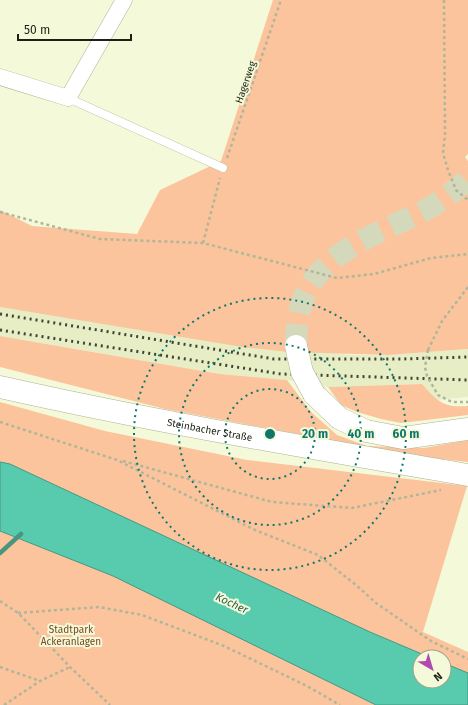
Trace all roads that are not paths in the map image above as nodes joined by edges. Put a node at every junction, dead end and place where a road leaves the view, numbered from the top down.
1 (124, 0) edge
2 (0, 77) edge
3 (68, 98) junction
4 (223, 168) road end
5 (296, 346) tunnel mouth
6 (0, 386) edge
7 (468, 429) edge
8 (468, 475) edge

1 - 3 street
2 - 3 street
3 - 4 lane
5 - 7 main road, bridge
6 - 8 main road, Steinbacher Straße

